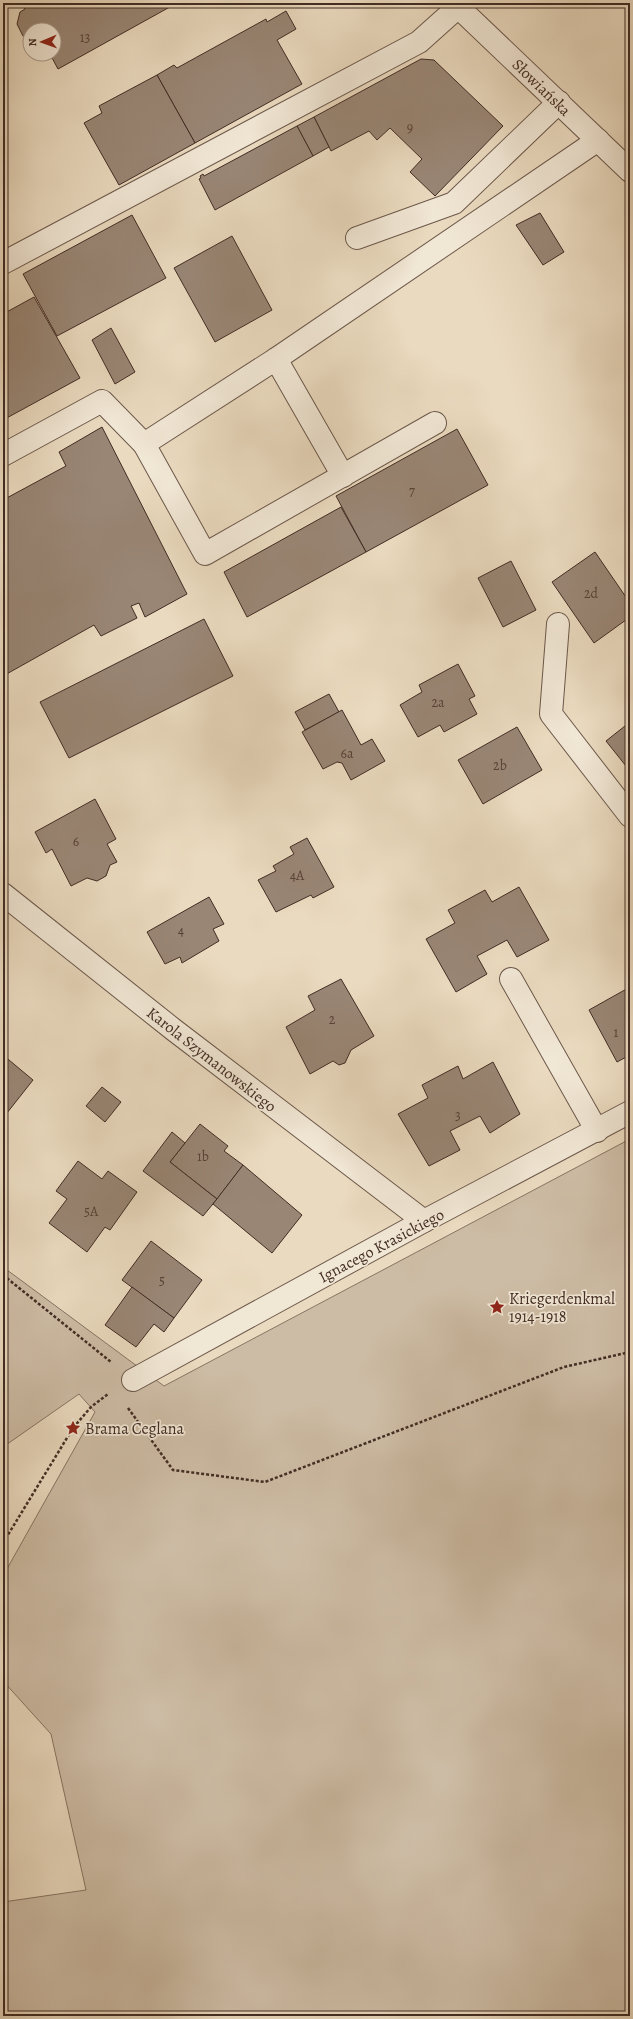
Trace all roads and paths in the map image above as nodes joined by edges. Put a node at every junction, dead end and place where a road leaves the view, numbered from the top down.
1 (456, 5) edge
2 (559, 102) junction
3 (598, 140) junction
4 (630, 171) edge
5 (357, 238) dead end
6 (3, 263) edge
7 (276, 359) junction
8 (435, 423) dead end
9 (144, 444) junction
10 (3, 455) edge
11 (343, 476) junction
12 (558, 624) dead end
13 (630, 816) edge
14 (3, 894) edge
15 (511, 979) dead end
16 (630, 1112) edge
17 (597, 1131) junction
18 (424, 1221) junction
19 (3, 1275) edge
20 (630, 1352) edge
21 (133, 1380) junction
22 (114, 1389) junction
23 (3, 1543) edge

1 - 2 street, Słowiańska
1 - 6 street
2 - 3 street, Słowiańska
2 - 5 street
3 - 4 street, Słowiańska
3 - 7 street
7 - 9 street
7 - 11 street
8 - 11 street
9 - 10 street
9 - 11 street
12 - 13 street
14 - 18 street, Karola Szymanowskiego
15 - 17 street
16 - 17 street, Ignacego Krasickiego
17 - 18 street, Ignacego Krasickiego
18 - 21 street, Ignacego Krasickiego
19 - 21 path
20 - 22 path
21 - 22 path
22 - 23 path

